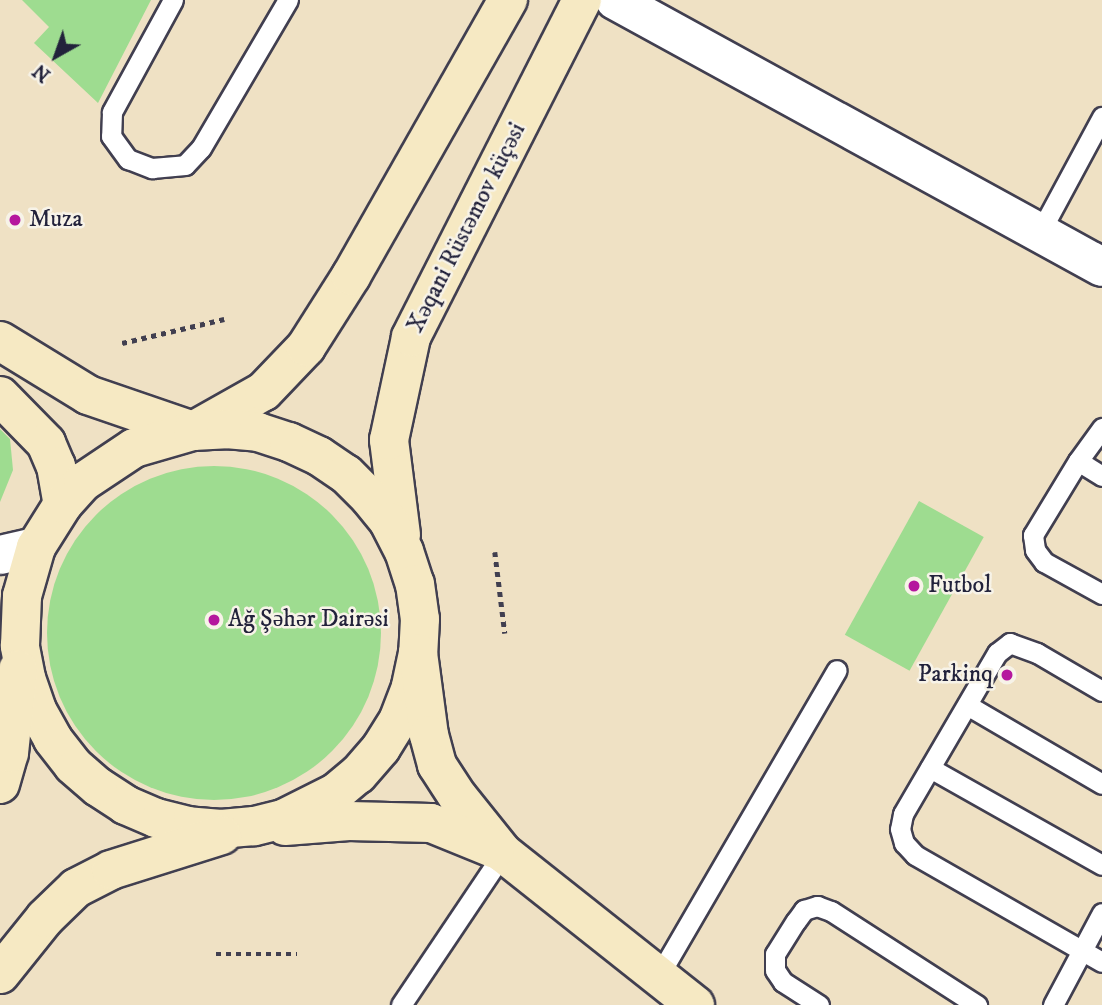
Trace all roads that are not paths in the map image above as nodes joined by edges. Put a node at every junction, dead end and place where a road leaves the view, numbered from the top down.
1 (173, 0) edge
2 (288, 0) edge
3 (508, 0) edge
4 (582, 0) edge
5 (615, 0) edge
6 (1102, 117) edge
7 (1039, 234) junction
8 (1102, 267) edge
9 (0, 341) edge
10 (0, 396) edge
11 (1102, 428) edge
12 (193, 431) junction
13 (1078, 461) junction
14 (1102, 476) edge
15 (63, 504) junction
16 (36, 547) junction
17 (404, 551) junction
18 (0, 555) edge
19 (1102, 594) edge
20 (10, 643) edge
21 (418, 653) junction
22 (837, 670) dead end
23 (1102, 691) edge
24 (967, 705) junction
25 (930, 768) junction
26 (0, 784) edge
27 (1102, 784) edge
28 (254, 826) junction
29 (503, 853) junction
30 (1102, 865) edge
31 (1102, 913) edge
32 (1082, 951) junction
33 (1102, 962) edge
34 (0, 974) edge
35 (658, 977) junction
36 (401, 1005) edge
37 (695, 1005) edge
38 (818, 1005) edge
39 (976, 1005) edge
40 (1053, 1005) edge

1 - 2 lane
3 - 12 main road
4 - 17 main road, Xəqani Rüstəmov küçəsi
5 - 7 street
6 - 7 lane
7 - 8 street
9 - 12 main road
10 - 15 main road
11 - 13 lane
12 - 15 main road
12 - 17 main road
13 - 14 lane
13 - 19 lane
15 - 16 main road
16 - 18 street
16 - 20 main road
17 - 21 main road
20 - 26 main road
20 - 28 main road
21 - 28 main road
21 - 29 main road
22 - 35 lane
23 - 24 lane
24 - 25 lane
24 - 27 lane
25 - 30 lane
25 - 32 lane
28 - 29 main road
28 - 34 main road
29 - 35 main road
29 - 36 lane
31 - 32 lane
32 - 33 lane
32 - 40 lane
35 - 37 main road
38 - 39 lane

